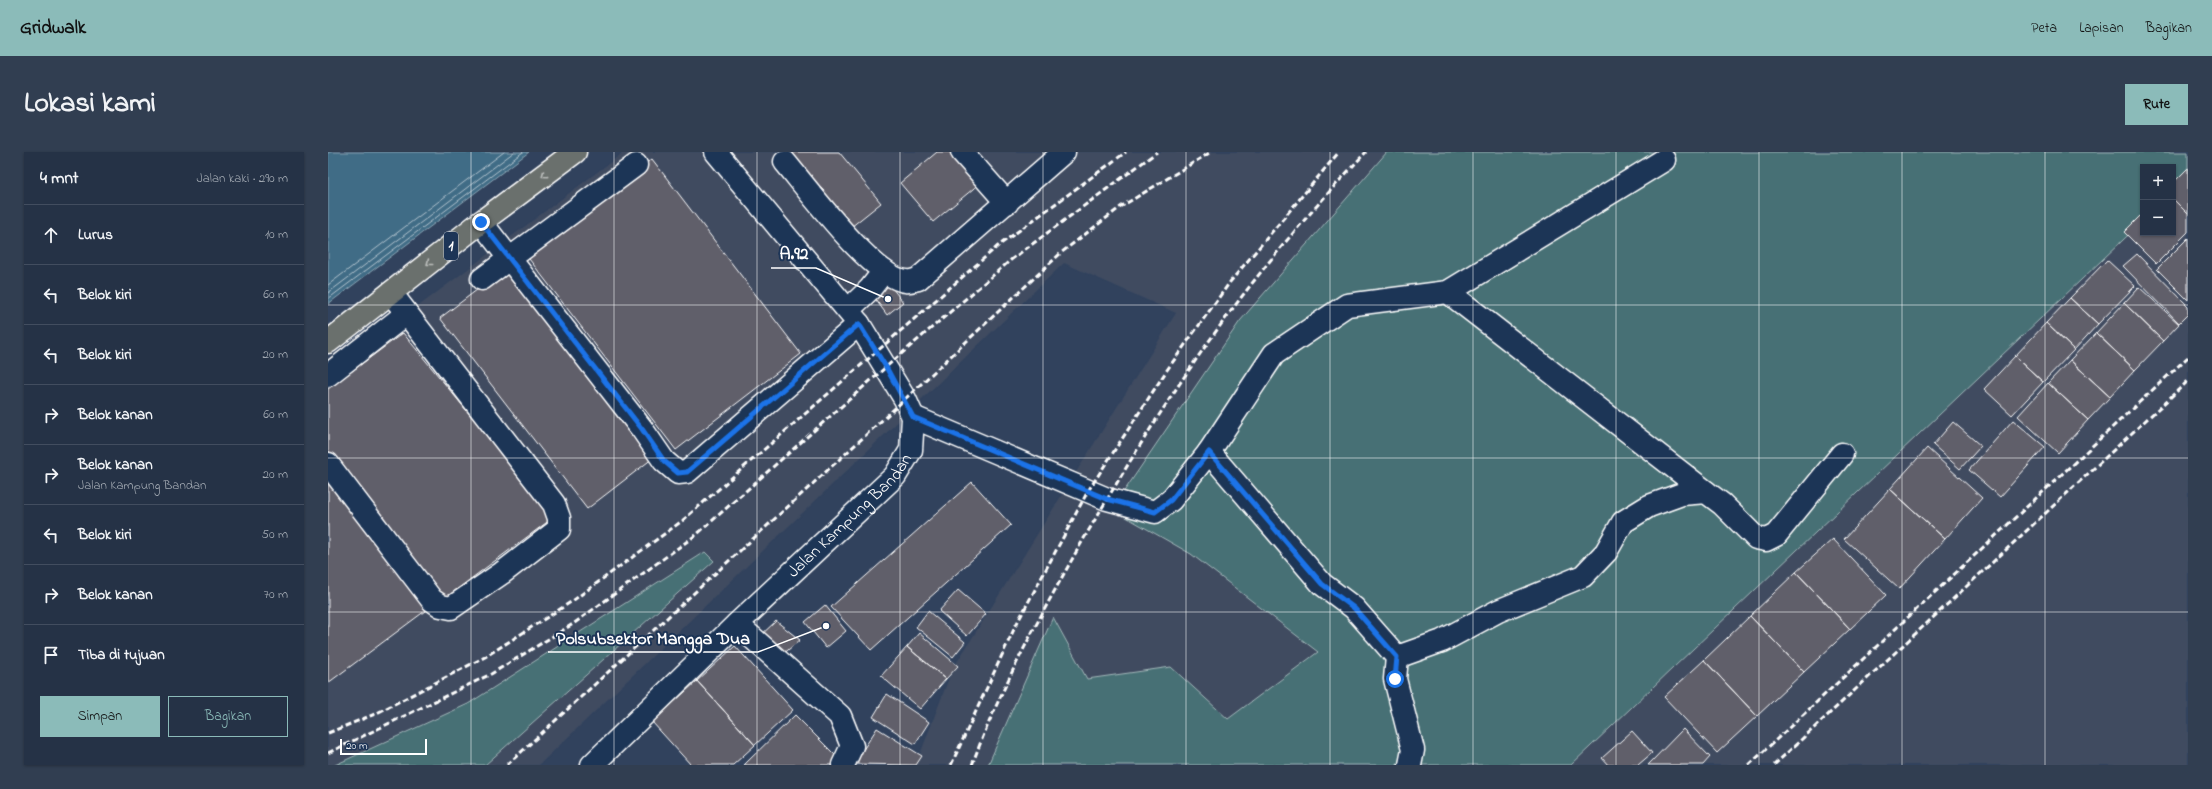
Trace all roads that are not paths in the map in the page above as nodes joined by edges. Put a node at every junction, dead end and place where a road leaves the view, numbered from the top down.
1 (575, 152) edge
2 (716, 152) edge
3 (962, 152) edge
4 (1064, 152) edge
5 (1664, 160) dead end
6 (785, 162) dead end
7 (636, 165) dead end
8 (1007, 203) junction
9 (481, 222) junction
10 (508, 258) junction
11 (884, 271) junction
12 (482, 279) dead end
13 (1448, 292) junction
14 (385, 297) junction
15 (854, 317) junction
16 (400, 318) junction
17 (328, 342) edge
18 (328, 375) edge
19 (913, 417) junction
20 (1209, 452) junction
21 (1842, 454) dead end
22 (328, 464) edge
23 (1706, 492) junction
24 (737, 624) junction
25 (1397, 657) junction
26 (598, 764) edge
27 (843, 765) edge
28 (1410, 765) edge

1 -> 9 highway, 1
2 - 15 street
3 - 8 street
4 - 8 street
5 - 13 street
6 - 11 street
7 - 10 street
8 - 11 street
9 - 10 street
9 -> 14 highway, 1
10 - 12 street
10 - 15 street
11 - 15 street
13 - 20 street
13 - 23 street
14 - 16 street
14 - 17 highway, 1
15 - 19 street
16 - 18 street
16 - 22 street
19 - 20 street
19 - 24 street, Jalan Kampung Bandan
20 - 25 street
21 - 23 street
23 - 25 street
24 - 26 street, Jalan Kampung Bandan
24 - 27 street
25 - 28 street

